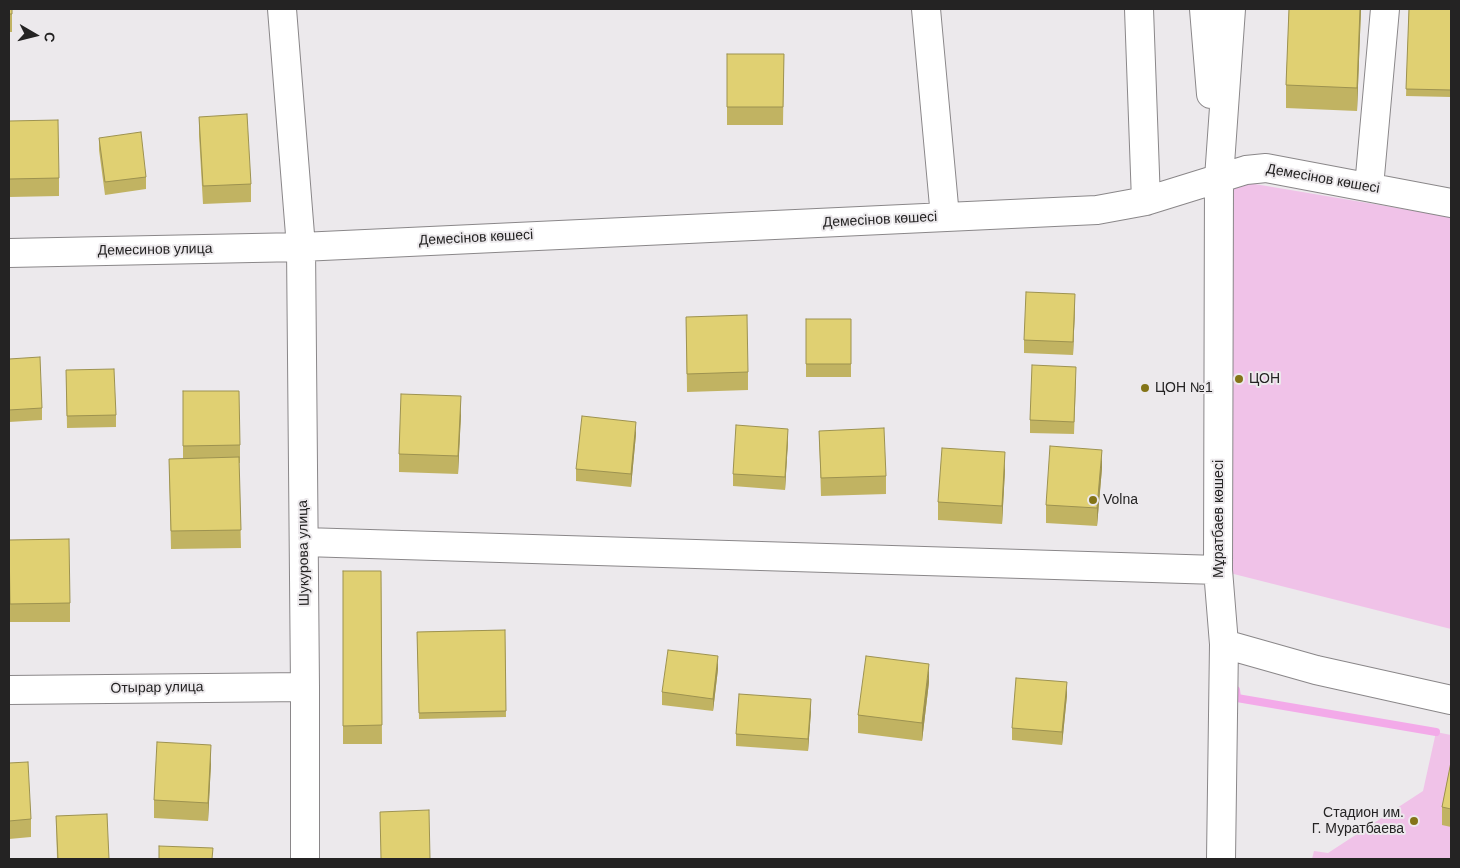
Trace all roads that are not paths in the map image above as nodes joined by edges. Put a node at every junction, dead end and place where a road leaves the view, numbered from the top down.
1 (282, 9) edge
2 (926, 9) edge
3 (1140, 9) edge
4 (1204, 9) edge
5 (1231, 9) edge
6 (1385, 9) edge
7 (1219, 178) junction
8 (1369, 187) junction
9 (1146, 202) junction
10 (1451, 203) edge
11 (946, 217) junction
12 (301, 247) junction
13 (9, 253) edge
14 (304, 542) junction
15 (1218, 570) junction
16 (1224, 644) junction
17 (305, 687) junction
18 (9, 690) edge
19 (1451, 700) edge
20 (305, 859) edge
21 (1221, 859) edge

1 - 12 street, Шукурова улица
2 - 11 street
3 - 9 street
4 - 7 street
5 - 7 street
6 - 8 street
7 - 8 street, Демесінов көшесі
7 - 9 street, Демесінов көшесі
7 - 15 street, Мұратбаев көшесі
8 - 10 street, Демесінов көшесі
9 - 11 street, Демесінов көшесі
11 - 12 street, Демесінов көшесі
12 - 13 street, Демесинов улица
12 - 14 street, Шукурова улица
14 - 15 street
14 - 17 street, Шукурова улица
15 - 16 street, Мұратбаев көшесі
16 - 19 street
16 - 21 street, Мұратбаев көшесі
17 - 18 street, Отырар улица
17 - 20 street, Шукурова улица

